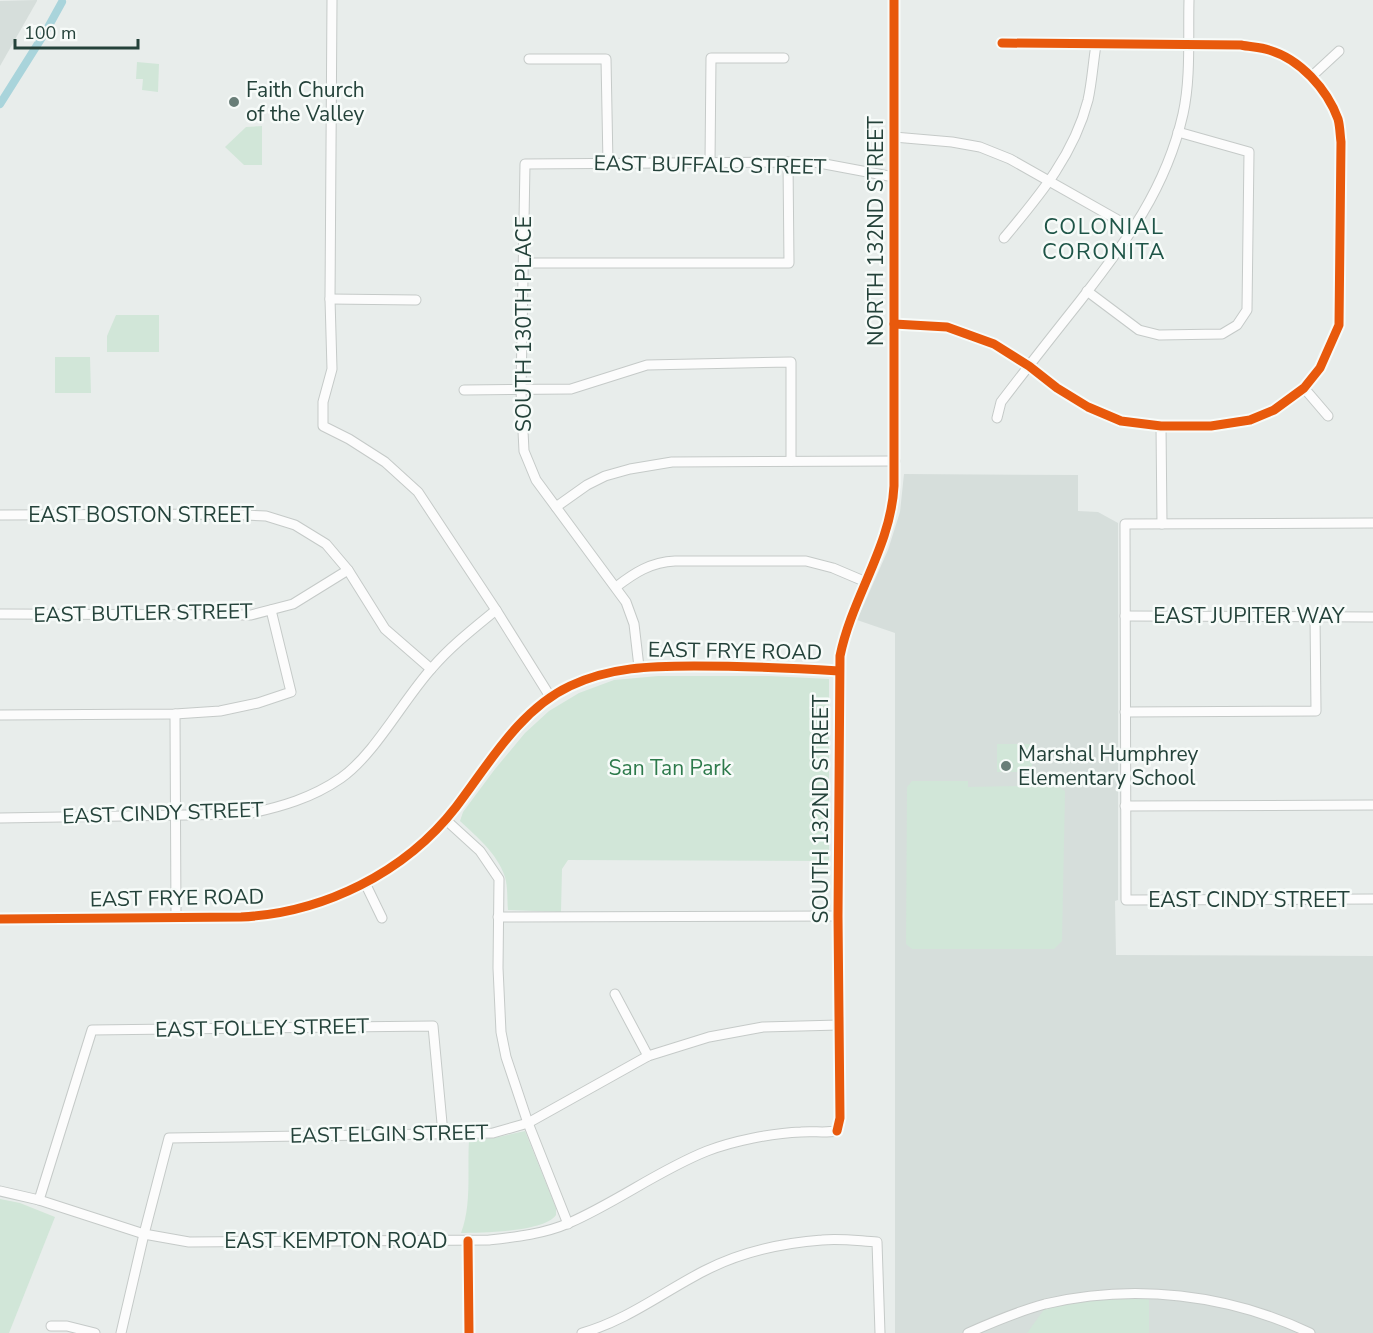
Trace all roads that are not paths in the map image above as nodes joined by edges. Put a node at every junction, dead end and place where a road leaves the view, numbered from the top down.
1 (332, 0) edge
2 (894, 0) edge
3 (1189, 0) edge
4 (1002, 43) dead end
5 (1096, 45) junction
6 (1188, 45) junction
7 (1340, 51) dead end
8 (784, 58) dead end
9 (529, 59) dead end
10 (1312, 76) junction
11 (1179, 132) junction
12 (894, 137) junction
13 (710, 162) junction
14 (788, 162) junction
15 (525, 164) joint
16 (608, 164) junction
17 (894, 177) junction
18 (1050, 183) junction
19 (1132, 228) junction
20 (1004, 238) dead end
21 (524, 262) junction
22 (1087, 291) junction
23 (330, 299) junction
24 (416, 300) dead end
25 (894, 324) junction
26 (1029, 366) junction
27 (1304, 388) junction
28 (464, 390) dead end
29 (521, 391) junction
30 (1328, 416) dead end
31 (997, 418) dead end
32 (1161, 426) junction
33 (791, 461) junction
34 (895, 461) junction
35 (556, 507) junction
36 (0, 515) edge
37 (1373, 523) edge
38 (1162, 524) junction
39 (348, 570) junction
40 (866, 582) junction
41 (616, 587) junction
42 (271, 610) junction
43 (496, 610) junction
44 (0, 615) edge
45 (1125, 616) junction
46 (1315, 616) junction
47 (1373, 617) edge
48 (639, 667) junction
49 (431, 669) junction
50 (839, 671) junction
51 (551, 698) junction
52 (1125, 712) junction
53 (176, 714) junction
54 (0, 715) edge
55 (1373, 805) edge
56 (1125, 806) junction
57 (176, 816) junction
58 (0, 818) edge
59 (446, 820) junction
60 (364, 883) junction
61 (1373, 899) edge
62 (838, 915) junction
63 (498, 917) junction
64 (176, 918) junction
65 (382, 918) dead end
66 (0, 919) edge
67 (615, 994) dead end
68 (839, 1025) junction
69 (648, 1056) junction
70 (528, 1123) junction
71 (837, 1131) joint
72 (443, 1134) junction
73 (0, 1191) edge
74 (39, 1200) junction
75 (568, 1224) junction
76 (144, 1234) junction
77 (468, 1241) junction
78 (51, 1326) dead end
79 (95, 1333) edge
80 (121, 1333) edge
81 (469, 1333) edge
82 (582, 1333) edge
83 (880, 1333) edge
84 (968, 1333) edge
85 (1310, 1333) edge

1 - 23 street
2 - 12 street, NORTH 132ND STREET
3 - 6 street
4 - 5 street
5 - 6 street
5 - 18 street
6 - 10 street
6 - 11 street
7 - 10 street
8 - 13 street
9 - 16 street
10 - 27 street
11 - 19 street
11 - 22 street
12 - 17 street, NORTH 132ND STREET
12 - 18 street
13 - 14 street, EAST BUFFALO STREET
13 - 16 street, EAST BUFFALO STREET
14 - 17 street, EAST BUFFALO STREET
14 - 21 street
15 - 16 street, EAST BUFFALO STREET
15 - 21 street, SOUTH 130TH PLACE
17 - 25 street, NORTH 132ND STREET
18 - 19 street
18 - 20 street
19 - 22 street
21 - 29 street, SOUTH 130TH PLACE
22 - 26 street
23 - 24 street
23 - 43 street
25 - 26 street
25 - 34 street, NORTH 132ND STREET
26 - 31 street
26 - 32 street
27 - 30 street
27 - 32 street
28 - 29 street
29 - 33 street
29 - 35 street, SOUTH 130TH PLACE
32 - 38 street
33 - 34 street
33 - 35 street
34 - 40 street, SOUTH 132ND STREET
35 - 41 street, SOUTH 130TH PLACE
36 - 39 street, EAST BOSTON STREET
37 - 38 street
38 - 45 street
39 - 42 street, EAST BUTLER STREET
39 - 49 street, EAST BOSTON STREET
40 - 41 street
40 - 50 street, SOUTH 132ND STREET
41 - 48 street, SOUTH 130TH PLACE
42 - 44 street, EAST BUTLER STREET
42 - 53 street
43 - 49 street, EAST CINDY STREET
43 - 51 street
45 - 46 street, EAST JUPITER WAY
45 - 52 street
46 - 47 street, EAST JUPITER WAY
46 - 52 street
48 - 50 street, EAST FRYE ROAD
48 - 51 street, EAST FRYE ROAD
49 - 57 street, EAST CINDY STREET
50 - 62 street, SOUTH 132ND STREET
51 - 59 street, EAST FRYE ROAD
52 - 56 street
53 - 54 street
53 - 57 street
55 - 56 street
56 - 61 street, EAST CINDY STREET
57 - 58 street, EAST CINDY STREET
57 - 64 street
59 - 60 street, EAST FRYE ROAD
59 - 63 street
60 - 64 street, EAST FRYE ROAD
60 - 65 street
62 - 63 street
62 - 68 street, SOUTH 132ND STREET
63 - 70 street
64 - 66 street, EAST FRYE ROAD
67 - 69 street
68 - 69 street, EAST ELGIN STREET
68 - 71 street, SOUTH 132ND STREET
69 - 70 street, EAST ELGIN STREET
70 - 72 street, EAST ELGIN STREET
70 - 75 street
71 - 75 street, EAST KEMPTON ROAD
72 - 74 street, EAST FOLLEY STREET
72 - 76 street, EAST ELGIN STREET
73 - 74 street, EAST KEMPTON ROAD
74 - 76 street, EAST KEMPTON ROAD
75 - 77 street, EAST KEMPTON ROAD
76 - 77 street, EAST KEMPTON ROAD
76 - 80 street
77 - 81 street
78 - 79 street
82 - 83 street
84 - 85 street

